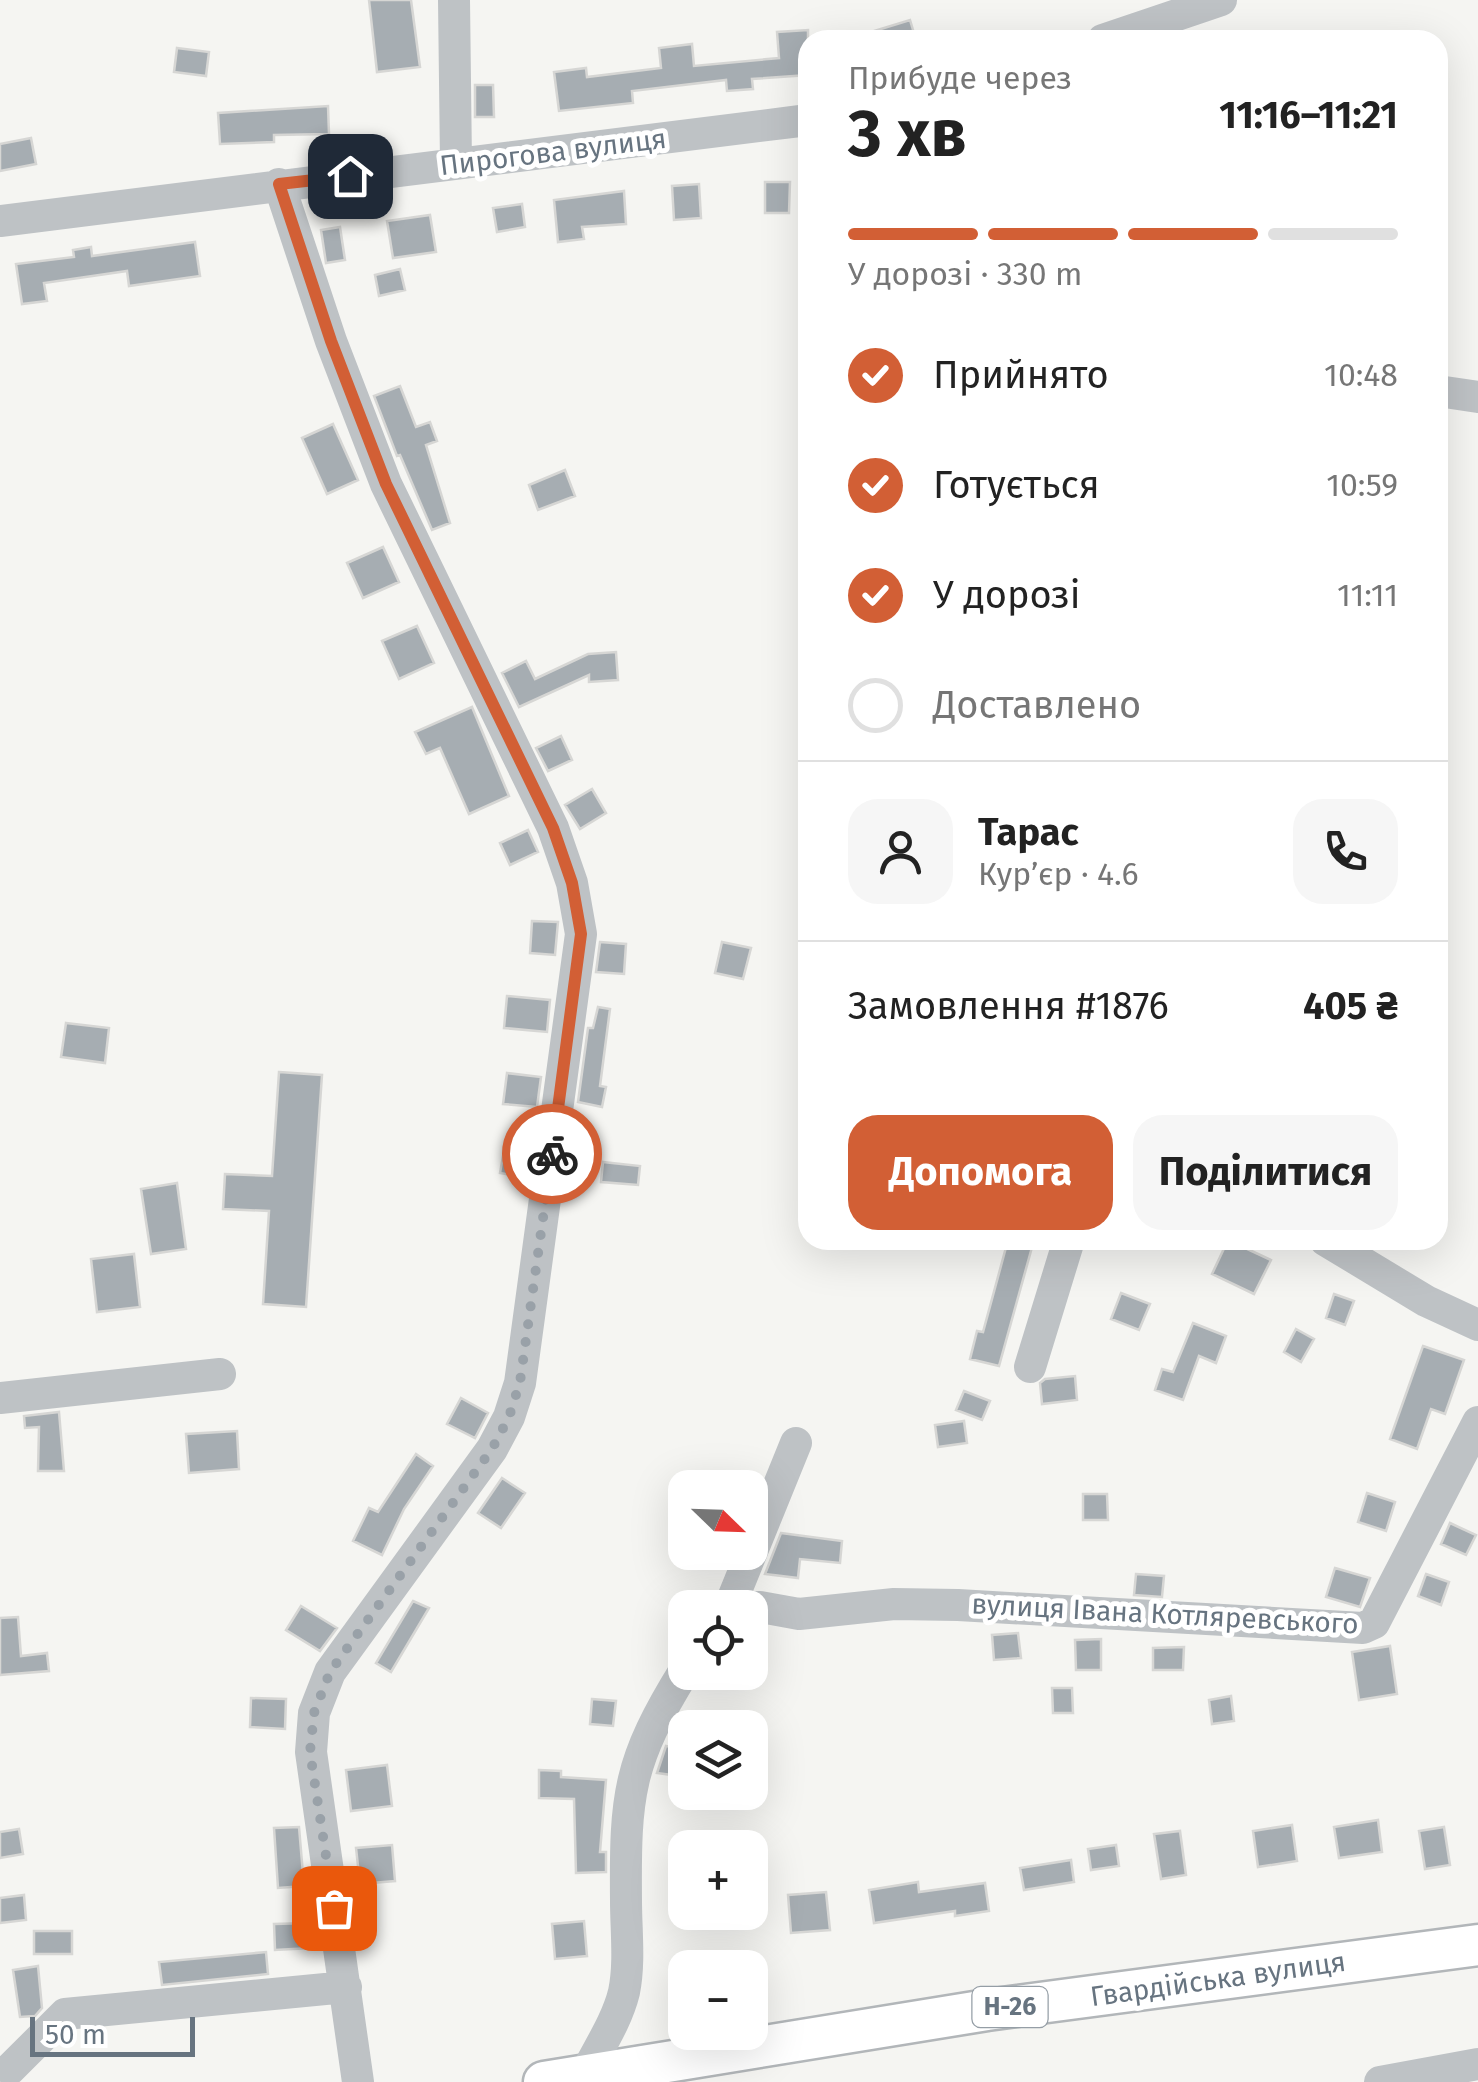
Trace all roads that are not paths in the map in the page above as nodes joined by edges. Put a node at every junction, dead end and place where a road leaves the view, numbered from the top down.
1 (454, 0) edge
2 (1222, 0) edge
3 (1134, 30) edge
4 (798, 121) edge
5 (456, 163) junction
6 (279, 184) junction
7 (0, 222) edge
8 (1448, 393) edge
9 (1478, 396) edge
10 (1066, 1250) edge
11 (1342, 1250) edge
12 (1478, 1325) edge
13 (1030, 1367) dead end
14 (220, 1374) dead end
15 (0, 1398) edge
16 (1478, 1422) edge
17 (796, 1442) dead end
18 (737, 1590) edge
19 (768, 1608) edge
20 (673, 1690) edge
21 (1478, 1944) edge
22 (346, 1987) junction
23 (1478, 2064) edge
24 (12, 2070) edge
25 (584, 2075) junction
26 (358, 2082) edge
27 (544, 2082) edge
28 (1380, 2082) edge

1 - 5 street
2 - 3 street
4 - 5 street, Пирогова вулиця
5 - 6 street, Пирогова вулиця
6 - 7 street, Пирогова вулиця
6 - 22 street
8 - 9 street
10 - 13 street
11 - 12 street
14 - 15 street
16 - 19 street, вулиця Івана Котляревського
17 - 18 street
20 - 25 street
21 - 25 main road, Гвардійська вулиця / Н-26
22 - 24 street
22 - 26 street
23 - 28 street
25 - 27 main road, Гвардійська вулиця / Н-26

